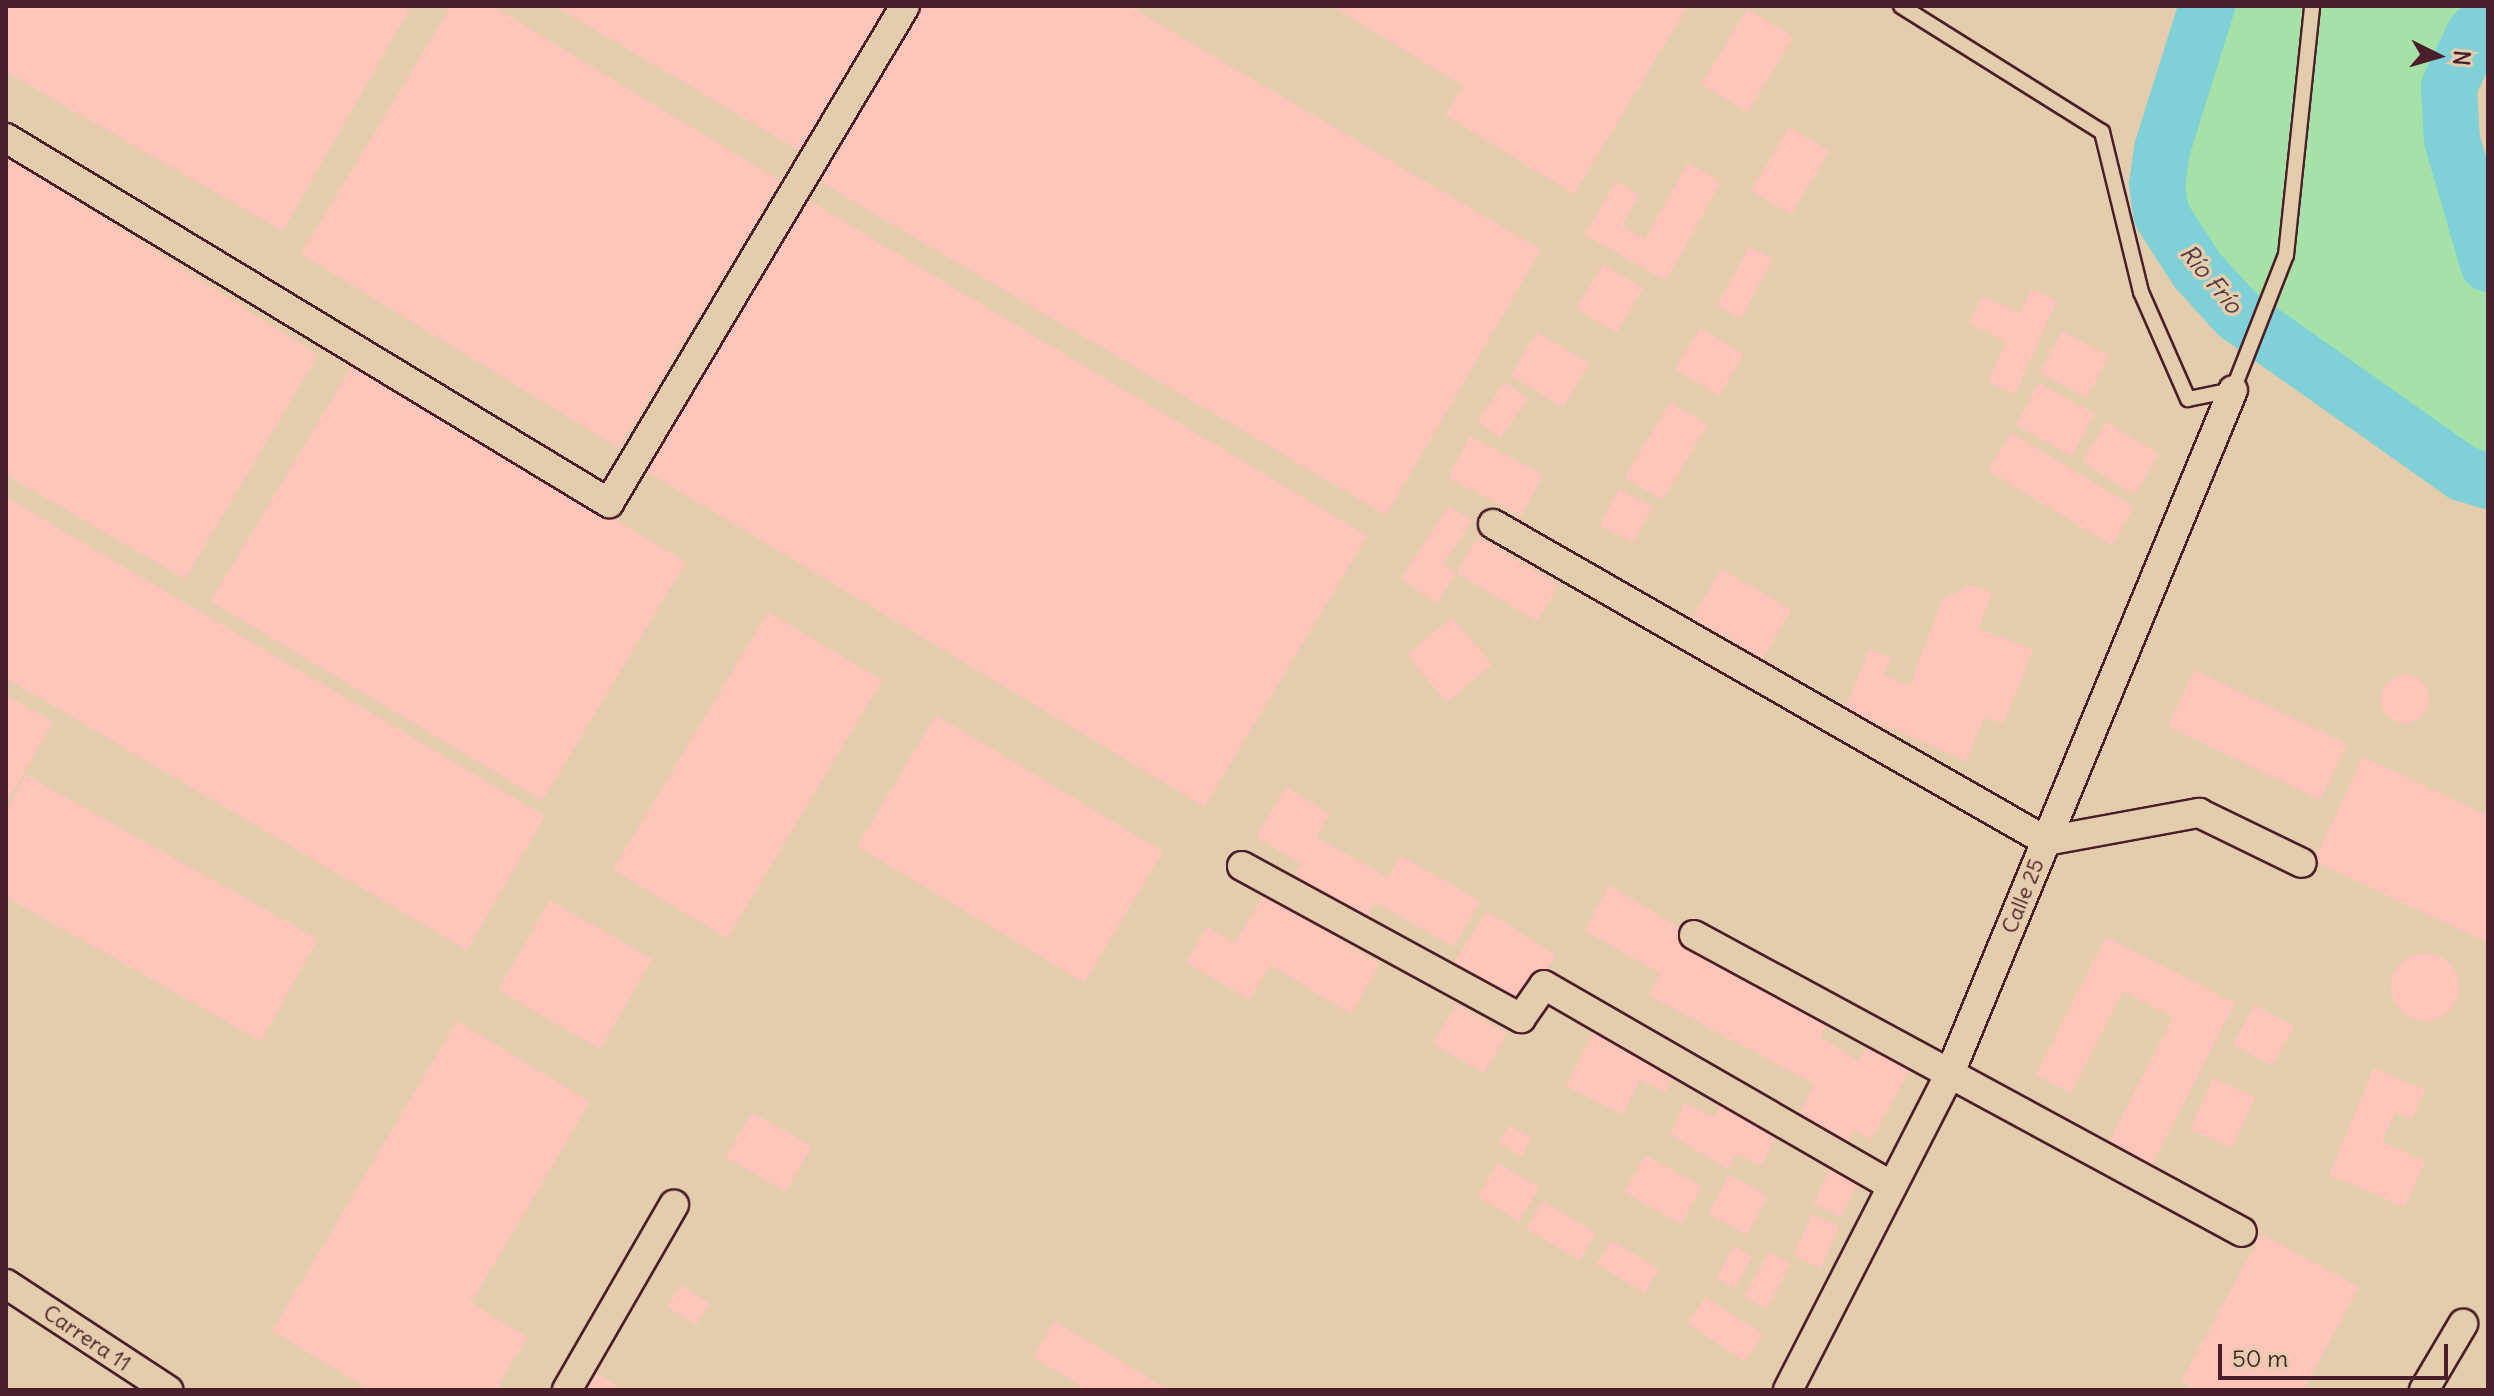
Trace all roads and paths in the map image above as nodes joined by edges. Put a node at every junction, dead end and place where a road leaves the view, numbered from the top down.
1 (905, 6) edge
2 (1901, 6) edge
3 (2312, 6) edge
4 (6, 138) edge
5 (2233, 390) junction
6 (1493, 524) dead end
7 (2046, 841) junction
8 (2302, 863) dead end
9 (1242, 866) dead end
10 (1694, 935) dead end
11 (1950, 1073) junction
12 (1891, 1185) junction
13 (674, 1205) dead end
14 (2242, 1232) dead end
15 (6, 1284) edge
16 (2463, 1324) dead end
17 (168, 1390) edge
18 (567, 1390) edge
19 (1788, 1390) edge
20 (2424, 1390) edge

1 - 4 street
2 - 5 lane
3 - 5 lane
5 - 7 street, Calle 25
6 - 7 street
7 - 8 street
7 - 11 street, Calle 25
9 - 12 street
10 - 11 street
11 - 12 street, Calle 25
11 - 14 street
12 - 19 street, Calle 25
13 - 18 street
15 - 17 street, Carrera 11
16 - 20 street

